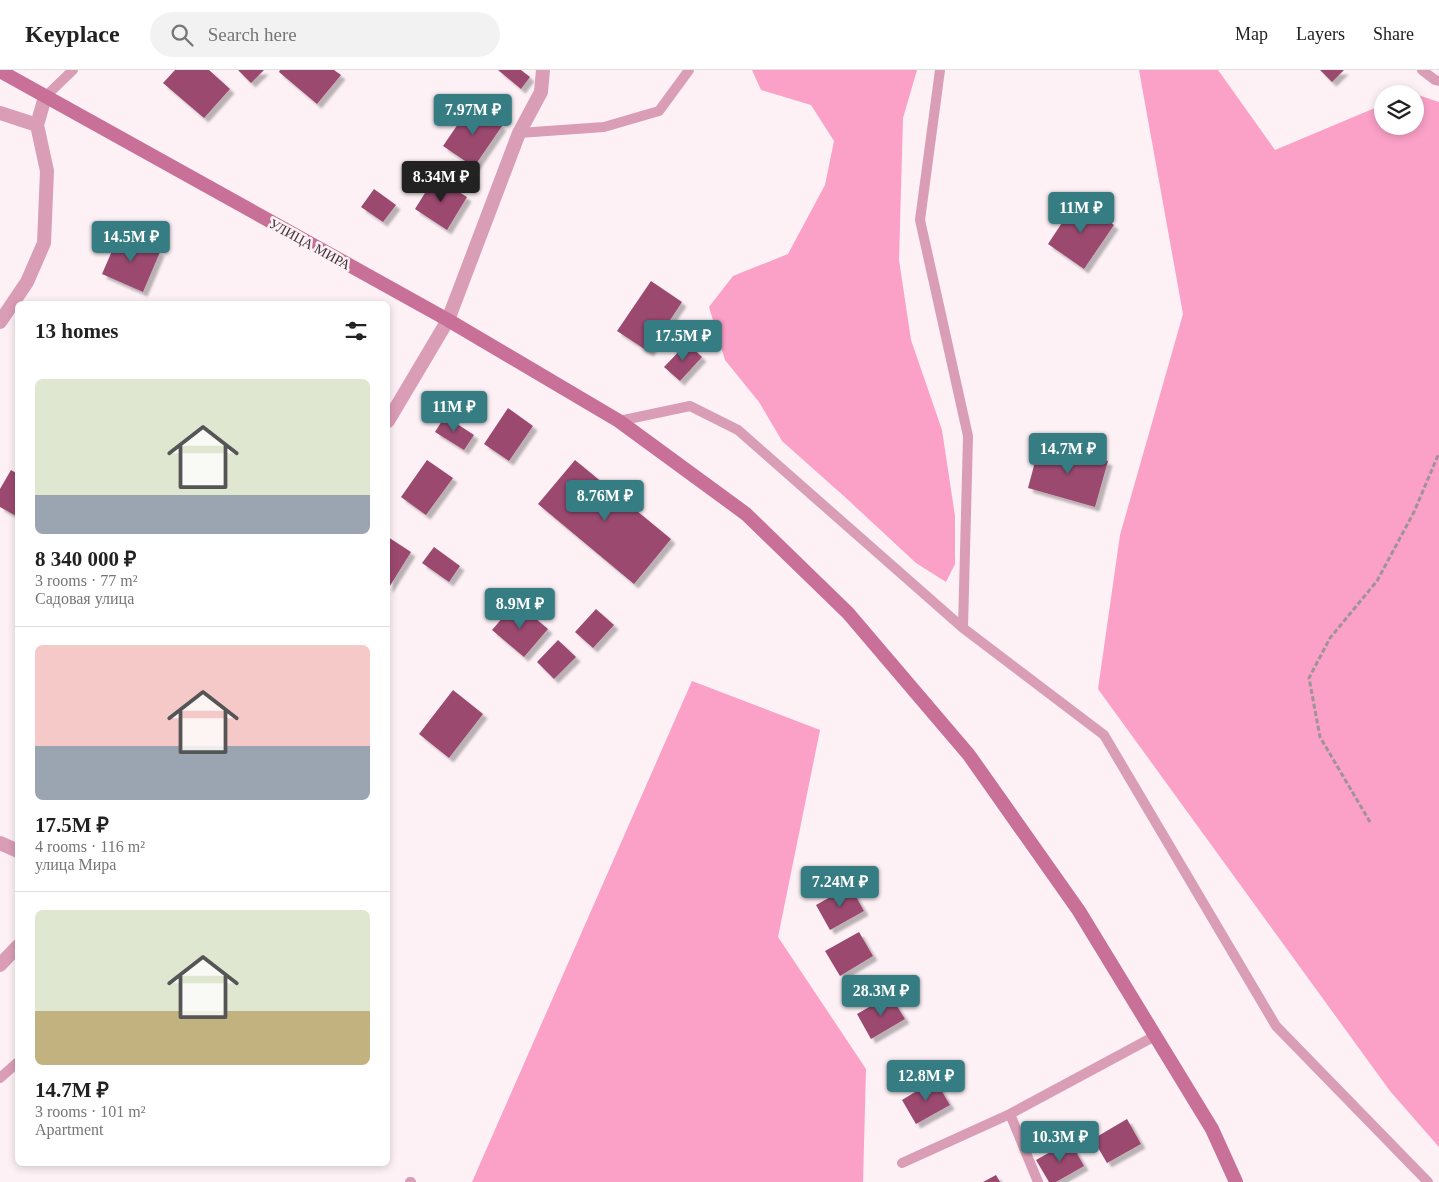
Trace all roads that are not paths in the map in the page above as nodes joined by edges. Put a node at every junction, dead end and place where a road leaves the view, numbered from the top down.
1 (73, 70) edge
2 (544, 70) edge
3 (689, 70) edge
4 (940, 70) edge
5 (1422, 70) edge
6 (0, 71) edge
7 (1439, 81) edge
8 (45, 97) junction
9 (0, 113) edge
10 (37, 125) junction
11 (519, 133) junction
12 (448, 320) junction
13 (0, 322) edge
14 (390, 418) edge
15 (619, 420) junction
16 (963, 628) junction
17 (0, 843) edge
18 (15, 850) edge
19 (15, 949) edge
20 (0, 964) edge
21 (1154, 1036) junction
22 (15, 1065) edge
23 (0, 1078) edge
24 (1010, 1114) junction
25 (902, 1163) dead end
26 (1038, 1182) edge
27 (1236, 1182) edge
28 (1428, 1182) edge

1 - 8 lane
2 - 11 street
3 - 11 lane
4 - 16 lane
5 - 7 lane
6 - 8 main road, УЛИЦА МИРА
8 - 10 street
8 - 12 main road, УЛИЦА МИРА
9 - 10 street
10 - 13 street
11 - 12 street
12 - 14 street
12 - 15 main road, УЛИЦА МИРА
15 - 16 lane
15 - 21 main road, УЛИЦА МИРА
16 - 28 lane
17 - 18 street
19 - 20 street
21 - 24 lane
21 - 27 main road, УЛИЦА МИРА
22 - 23 lane
24 - 25 lane
24 - 26 lane

